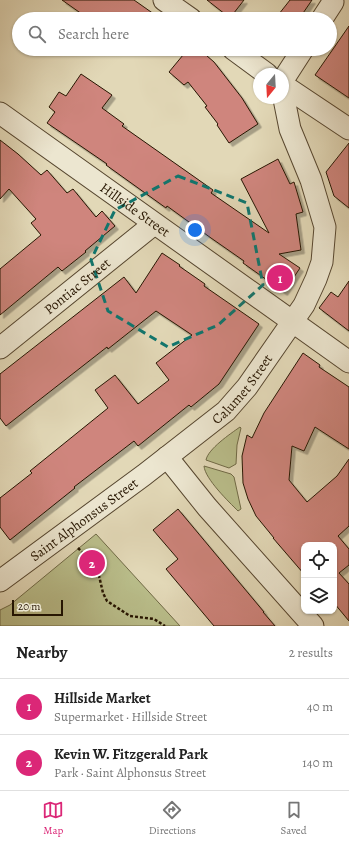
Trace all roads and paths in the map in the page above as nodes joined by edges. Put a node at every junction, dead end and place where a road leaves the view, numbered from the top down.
1 (164, 0) edge
2 (181, 12) edge
3 (243, 56) edge
4 (298, 56) edge
5 (259, 68) edge
6 (289, 71) edge
7 (289, 89) edge
8 (285, 104) edge
9 (0, 112) edge
10 (349, 129) edge
11 (154, 224) junction
12 (293, 322) junction
13 (0, 348) edge
14 (349, 362) edge
15 (167, 457) junction
16 (76, 546) dead end
17 (3, 573) edge
18 (164, 626) edge
19 (313, 626) edge

1 - 2 street
3 - 5 street
4 - 6 street
7 - 10 street
8 - 12 street, Calumet Street
9 - 11 street, Hillside Street
11 - 12 street, Hillside Street
11 - 13 street, Pontiac Street
12 - 14 street, Hillside Street
12 - 15 street, Calumet Street
15 - 17 street, Saint Alphonsus Street
15 - 19 street
16 - 18 path

